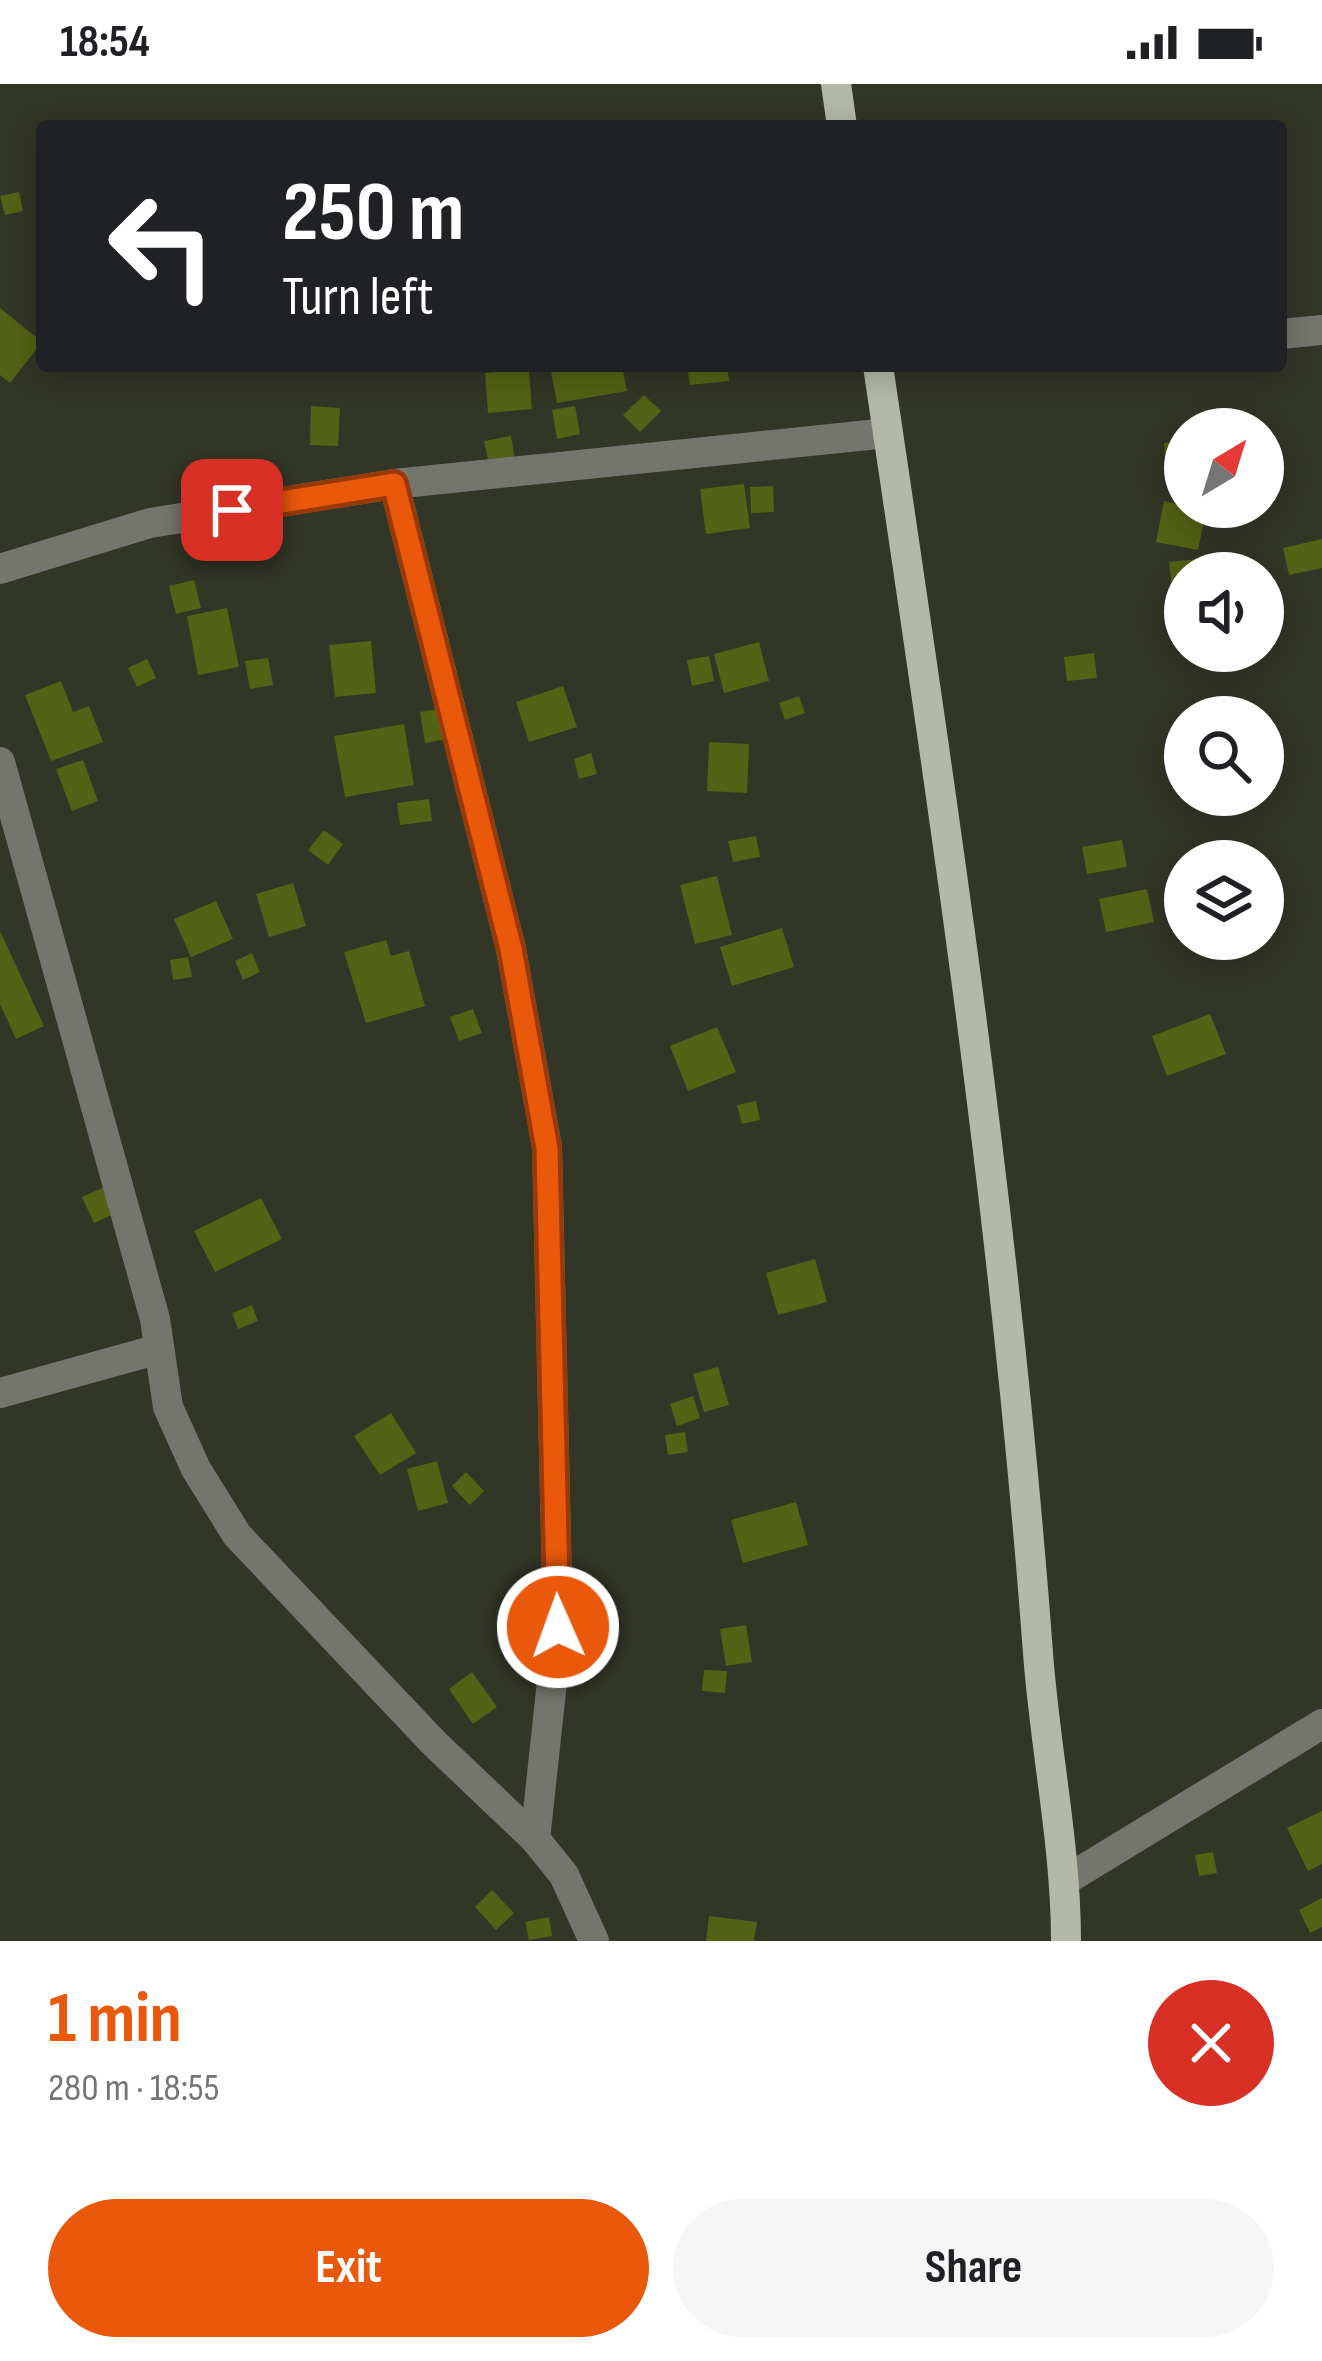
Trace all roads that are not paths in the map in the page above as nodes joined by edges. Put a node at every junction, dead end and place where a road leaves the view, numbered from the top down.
1 (836, 84) edge
2 (841, 120) edge
3 (1322, 330) edge
4 (1287, 333) edge
5 (879, 372) edge
6 (888, 433) junction
7 (394, 484) junction
8 (0, 569) edge
9 (0, 762) edge
10 (159, 1349) junction
11 (0, 1393) edge
12 (1322, 1724) edge
13 (535, 1839) junction
14 (1066, 1880) junction
15 (594, 1941) edge
16 (1066, 1941) edge

1 - 2 main road
3 - 4 street
5 - 6 main road
6 - 7 street
6 - 14 main road
7 - 8 street
7 - 13 street
9 - 10 street
10 - 11 street
10 - 13 street
12 - 14 street
13 - 15 street
14 - 16 main road

